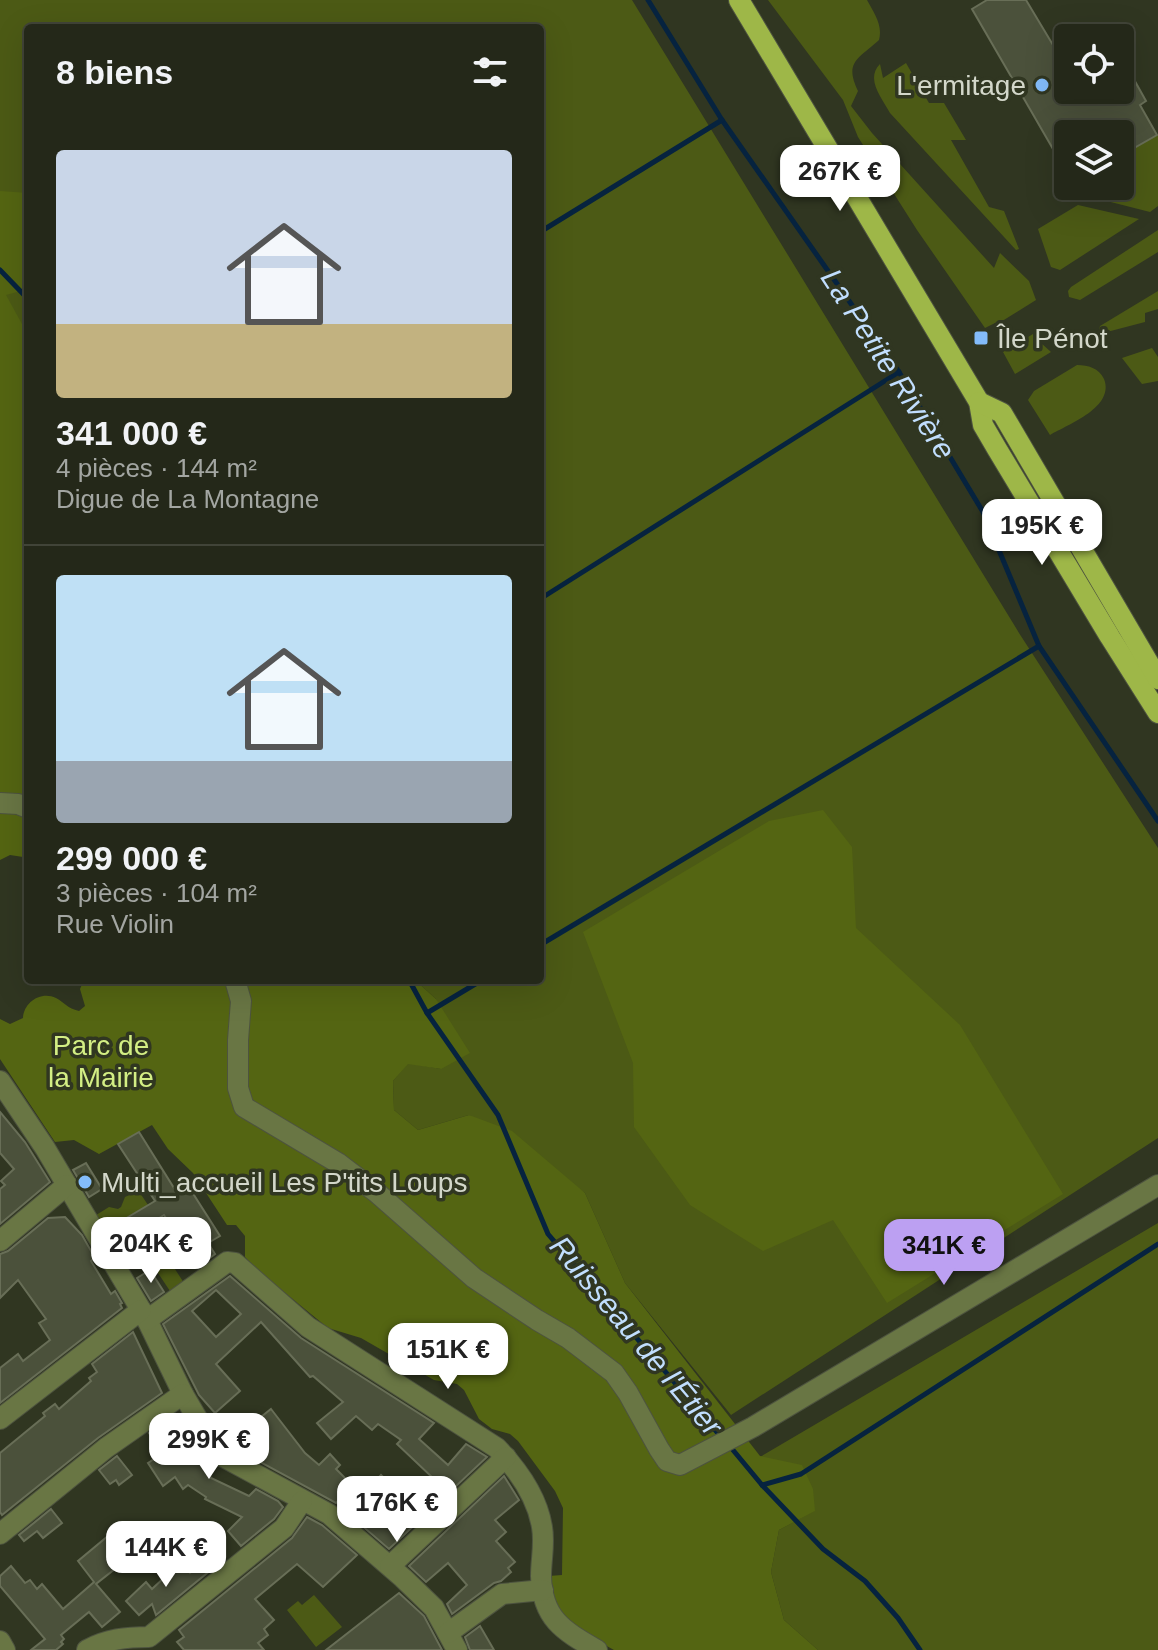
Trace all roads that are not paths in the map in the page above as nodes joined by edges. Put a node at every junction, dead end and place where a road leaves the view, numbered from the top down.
1 (739, 0) edge
2 (979, 402) junction
3 (1158, 679) edge
4 (1158, 713) edge
5 (0, 803) edge
6 (24, 806) edge
7 (236, 984) edge
8 (0, 1081) edge
9 (67, 1185) junction
10 (1158, 1185) edge
11 (0, 1241) edge
12 (144, 1315) junction
13 (183, 1394) junction
14 (0, 1419) edge
15 (506, 1457) junction
16 (302, 1501) junction
17 (0, 1534) edge
18 (390, 1566) junction
19 (543, 1590) junction
20 (0, 1641) edge
21 (453, 1641) edge
22 (156, 1644) edge
23 (5, 1650) edge
24 (87, 1650) edge
25 (597, 1650) edge

1 - 2 main road
2 - 3 main road
2 - 4 main road
5 - 6 street
7 - 10 street
8 - 9 street
9 - 11 street
9 - 12 street
12 - 13 street
12 - 14 street
12 - 15 street
13 - 16 street
13 - 17 street
15 - 18 street
15 - 19 street
16 - 18 street
16 - 22 street
18 - 21 street
19 - 21 street
19 - 25 street
20 - 23 street
22 - 24 street

